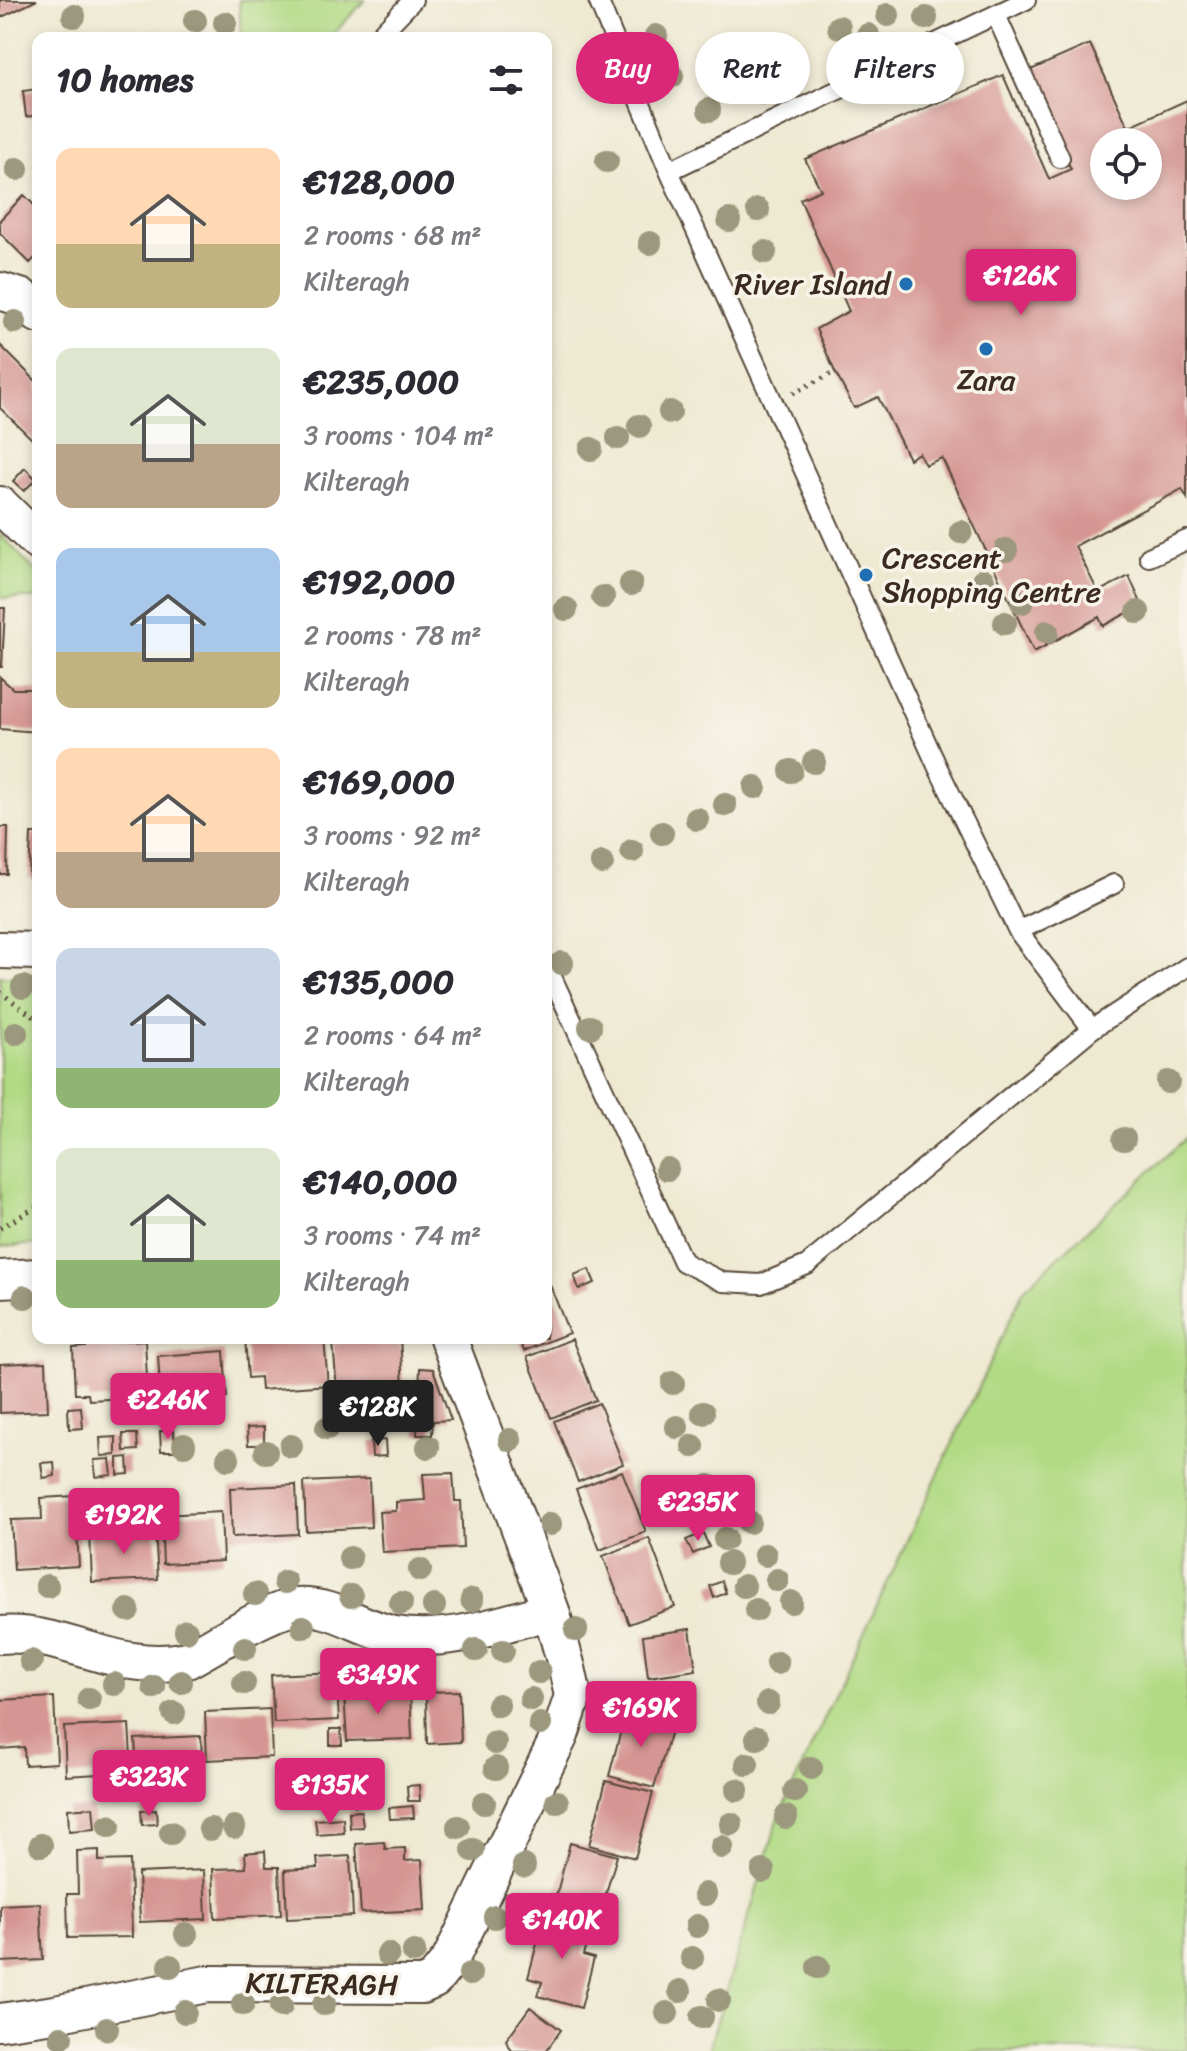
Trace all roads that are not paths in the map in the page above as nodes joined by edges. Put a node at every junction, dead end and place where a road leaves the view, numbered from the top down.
1 (413, 0) edge
2 (598, 0) edge
3 (1026, 0) edge
4 (996, 15) junction
5 (383, 32) edge
6 (1060, 158) dead end
7 (669, 171) junction
8 (0, 291) edge
9 (32, 308) edge
10 (0, 505) edge
11 (32, 532) edge
12 (1187, 540) edge
13 (1149, 557) dead end
14 (1114, 884) dead end
15 (1018, 931) junction
16 (0, 950) edge
17 (32, 951) edge
18 (1187, 967) edge
19 (552, 977) edge
20 (1092, 1029) junction
21 (32, 1277) edge
22 (0, 1279) edge
23 (450, 1344) edge
24 (551, 1611) junction
25 (0, 1635) edge
26 (0, 2022) edge

1 - 5 lane
2 - 7 lane
3 - 4 lane
4 - 6 lane
4 - 7 lane
7 - 15 lane
8 - 9 street
10 - 11 street
12 - 13 lane
14 - 15 lane
15 - 20 lane
16 - 17 street
18 - 20 lane
19 - 20 lane
21 - 22 street
23 - 24 street, KILTERAGH
24 - 25 street
24 - 26 street, KILTERAGH

